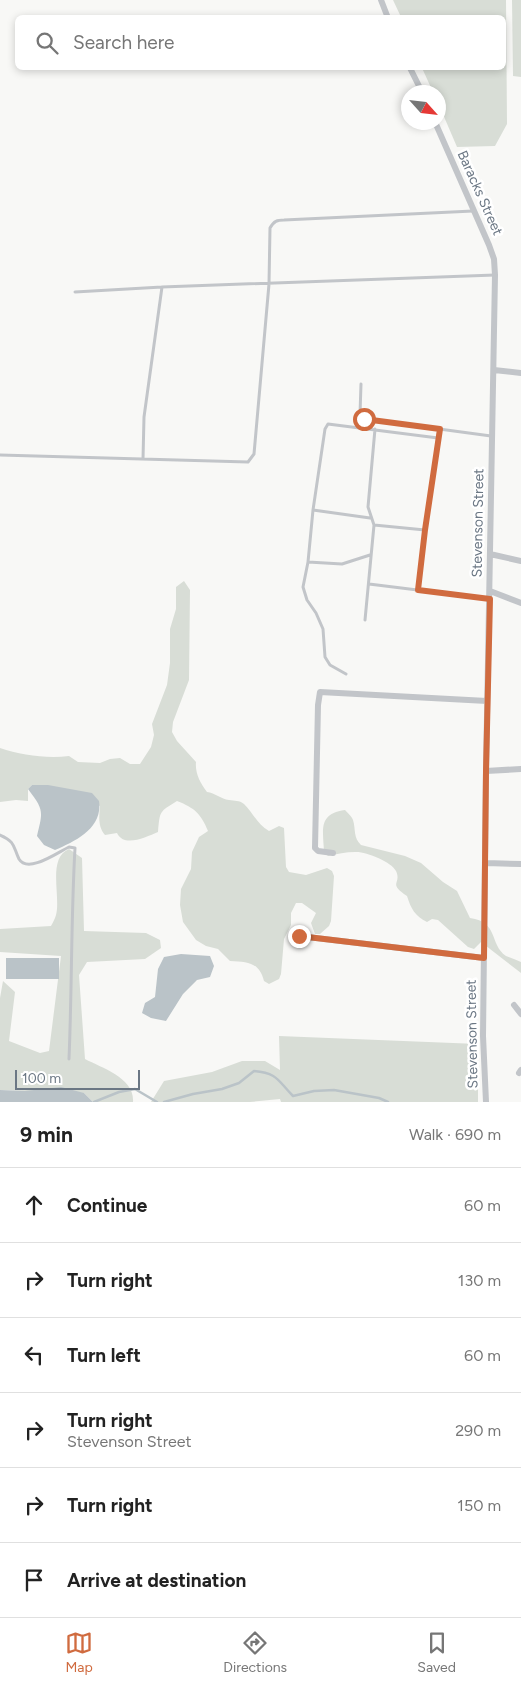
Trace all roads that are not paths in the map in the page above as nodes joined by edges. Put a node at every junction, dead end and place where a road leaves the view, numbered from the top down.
1 (380, 0) edge
2 (387, 15) edge
3 (411, 70) edge
4 (418, 85) edge
5 (439, 130) edge
6 (474, 211) junction
7 (495, 275) junction
8 (269, 284) junction
9 (162, 287) junction
10 (74, 292) dead end
11 (494, 370) junction
12 (521, 373) edge
13 (361, 384) dead end
14 (375, 429) junction
15 (440, 429) junction
16 (492, 436) junction
17 (438, 438) junction
18 (0, 455) edge
19 (143, 459) junction
20 (313, 510) junction
21 (370, 518) junction
22 (374, 525) junction
23 (425, 530) junction
24 (490, 554) junction
25 (370, 555) junction
26 (521, 561) edge
27 (308, 562) junction
28 (369, 584) junction
29 (418, 590) junction
30 (490, 590) junction
31 (490, 599) junction
32 (521, 603) edge
33 (364, 620) dead end
34 (346, 674) dead end
35 (487, 701) junction
36 (521, 769) edge
37 (486, 771) junction
38 (0, 835) edge
39 (333, 853) dead end
40 (486, 863) junction
41 (521, 864) edge
42 (299, 936) dead end
43 (484, 958) junction
44 (514, 1005) dead end
45 (521, 1014) edge
46 (69, 1058) dead end
47 (486, 1102) edge

1 - 2 street
3 - 4 street
5 - 6 street, Baracks Street
6 - 7 street, Baracks Street
6 - 8 lane
7 - 8 lane
7 - 11 street, Stevenson Street
8 - 9 lane
8 - 19 lane
9 - 10 lane
9 - 19 lane
11 - 12 street
11 - 16 street, Stevenson Street
13 - 15 lane
14 - 17 lane
14 - 20 lane
14 - 21 lane
15 - 16 lane
15 - 17 lane
16 - 24 street, Stevenson Street
17 - 23 lane
18 - 19 lane
20 - 21 lane
20 - 27 lane
21 - 22 lane
22 - 23 lane
22 - 25 lane
23 - 29 lane
24 - 26 street
24 - 30 street, Stevenson Street
25 - 27 lane
25 - 28 lane
27 - 34 lane
28 - 29 lane
28 - 33 lane
29 - 31 lane
30 - 31 street, Stevenson Street
30 - 32 street
31 - 35 street, Stevenson Street
35 - 37 street, Stevenson Street
35 - 39 street
36 - 37 street
37 - 40 street, Stevenson Street
38 - 46 lane
40 - 41 street
40 - 43 street, Stevenson Street
42 - 43 street
43 - 47 street, Stevenson Street
44 - 45 street

